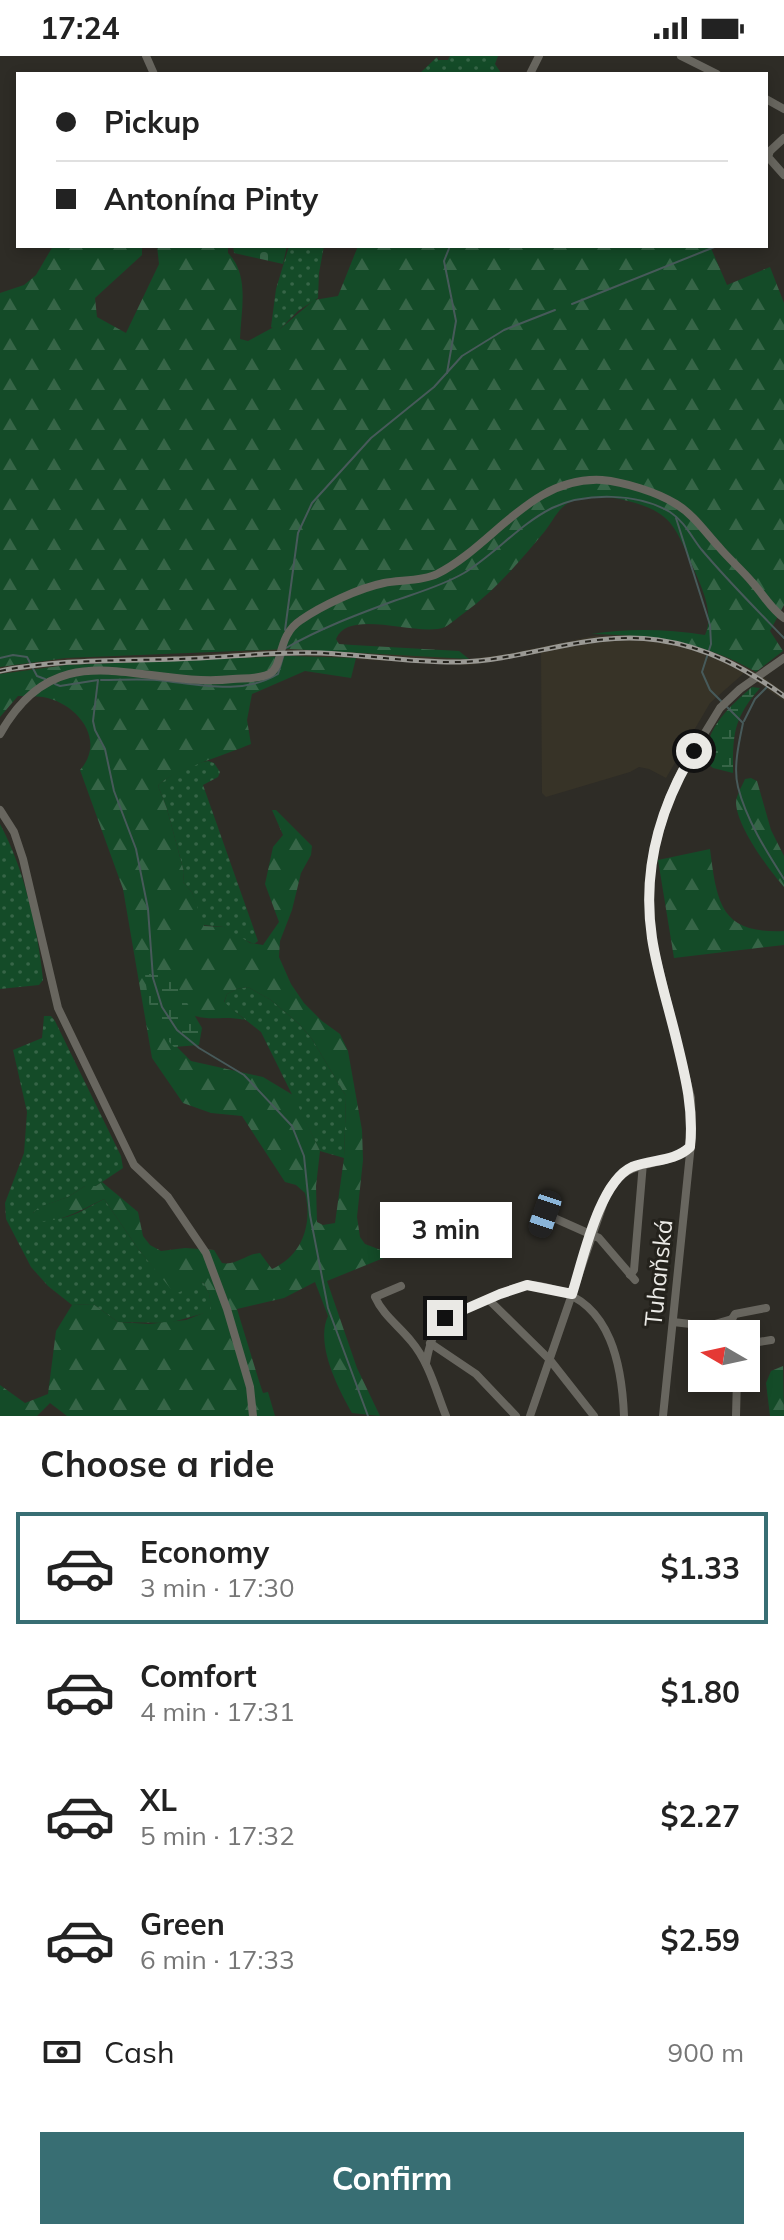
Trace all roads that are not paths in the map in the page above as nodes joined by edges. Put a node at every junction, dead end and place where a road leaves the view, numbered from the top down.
1 (681, 56) edge
2 (713, 72) edge
3 (784, 138) edge
4 (784, 175) edge
5 (784, 618) edge
6 (784, 658) edge
7 (0, 734) edge
8 (0, 810) edge
9 (690, 1147) junction
10 (674, 1158) junction
11 (643, 1163) junction
12 (688, 1169) junction
13 (550, 1201) dead end
14 (545, 1214) junction
15 (540, 1231) dead end
16 (592, 1234) junction
17 (401, 1286) dead end
18 (572, 1294) junction
19 (488, 1299) junction
20 (766, 1308) dead end
21 (732, 1319) edge
22 (673, 1322) junction
23 (688, 1326) edge
24 (771, 1340) dead end
25 (760, 1342) edge
26 (430, 1343) junction
27 (550, 1360) junction
28 (426, 1363) junction
29 (737, 1392) edge
30 (253, 1416) edge
31 (446, 1416) edge
32 (516, 1416) edge
33 (530, 1416) edge
34 (594, 1416) edge
35 (624, 1416) edge
36 (663, 1416) edge
37 (736, 1416) edge

1 - 2 street
3 - 4 street
5 - 7 street
6 - 9 street, Tuhaňská
8 - 30 street
9 - 10 street
9 - 12 street, Tuhaňská
10 - 11 street
10 - 12 street
11 - 16 street
11 - 16 street
12 - 22 street, Tuhaňská
13 - 14 street
14 - 15 street
14 - 16 street
16 - 18 street
17 - 28 street
18 - 19 street
18 - 27 street
18 - 35 street
19 - 26 street
19 - 27 street
20 - 21 street
22 - 23 street
22 - 36 street, Tuhaňská
24 - 25 street
26 - 28 street
26 - 32 street
27 - 33 street
27 - 34 street
28 - 31 street
29 - 37 street

